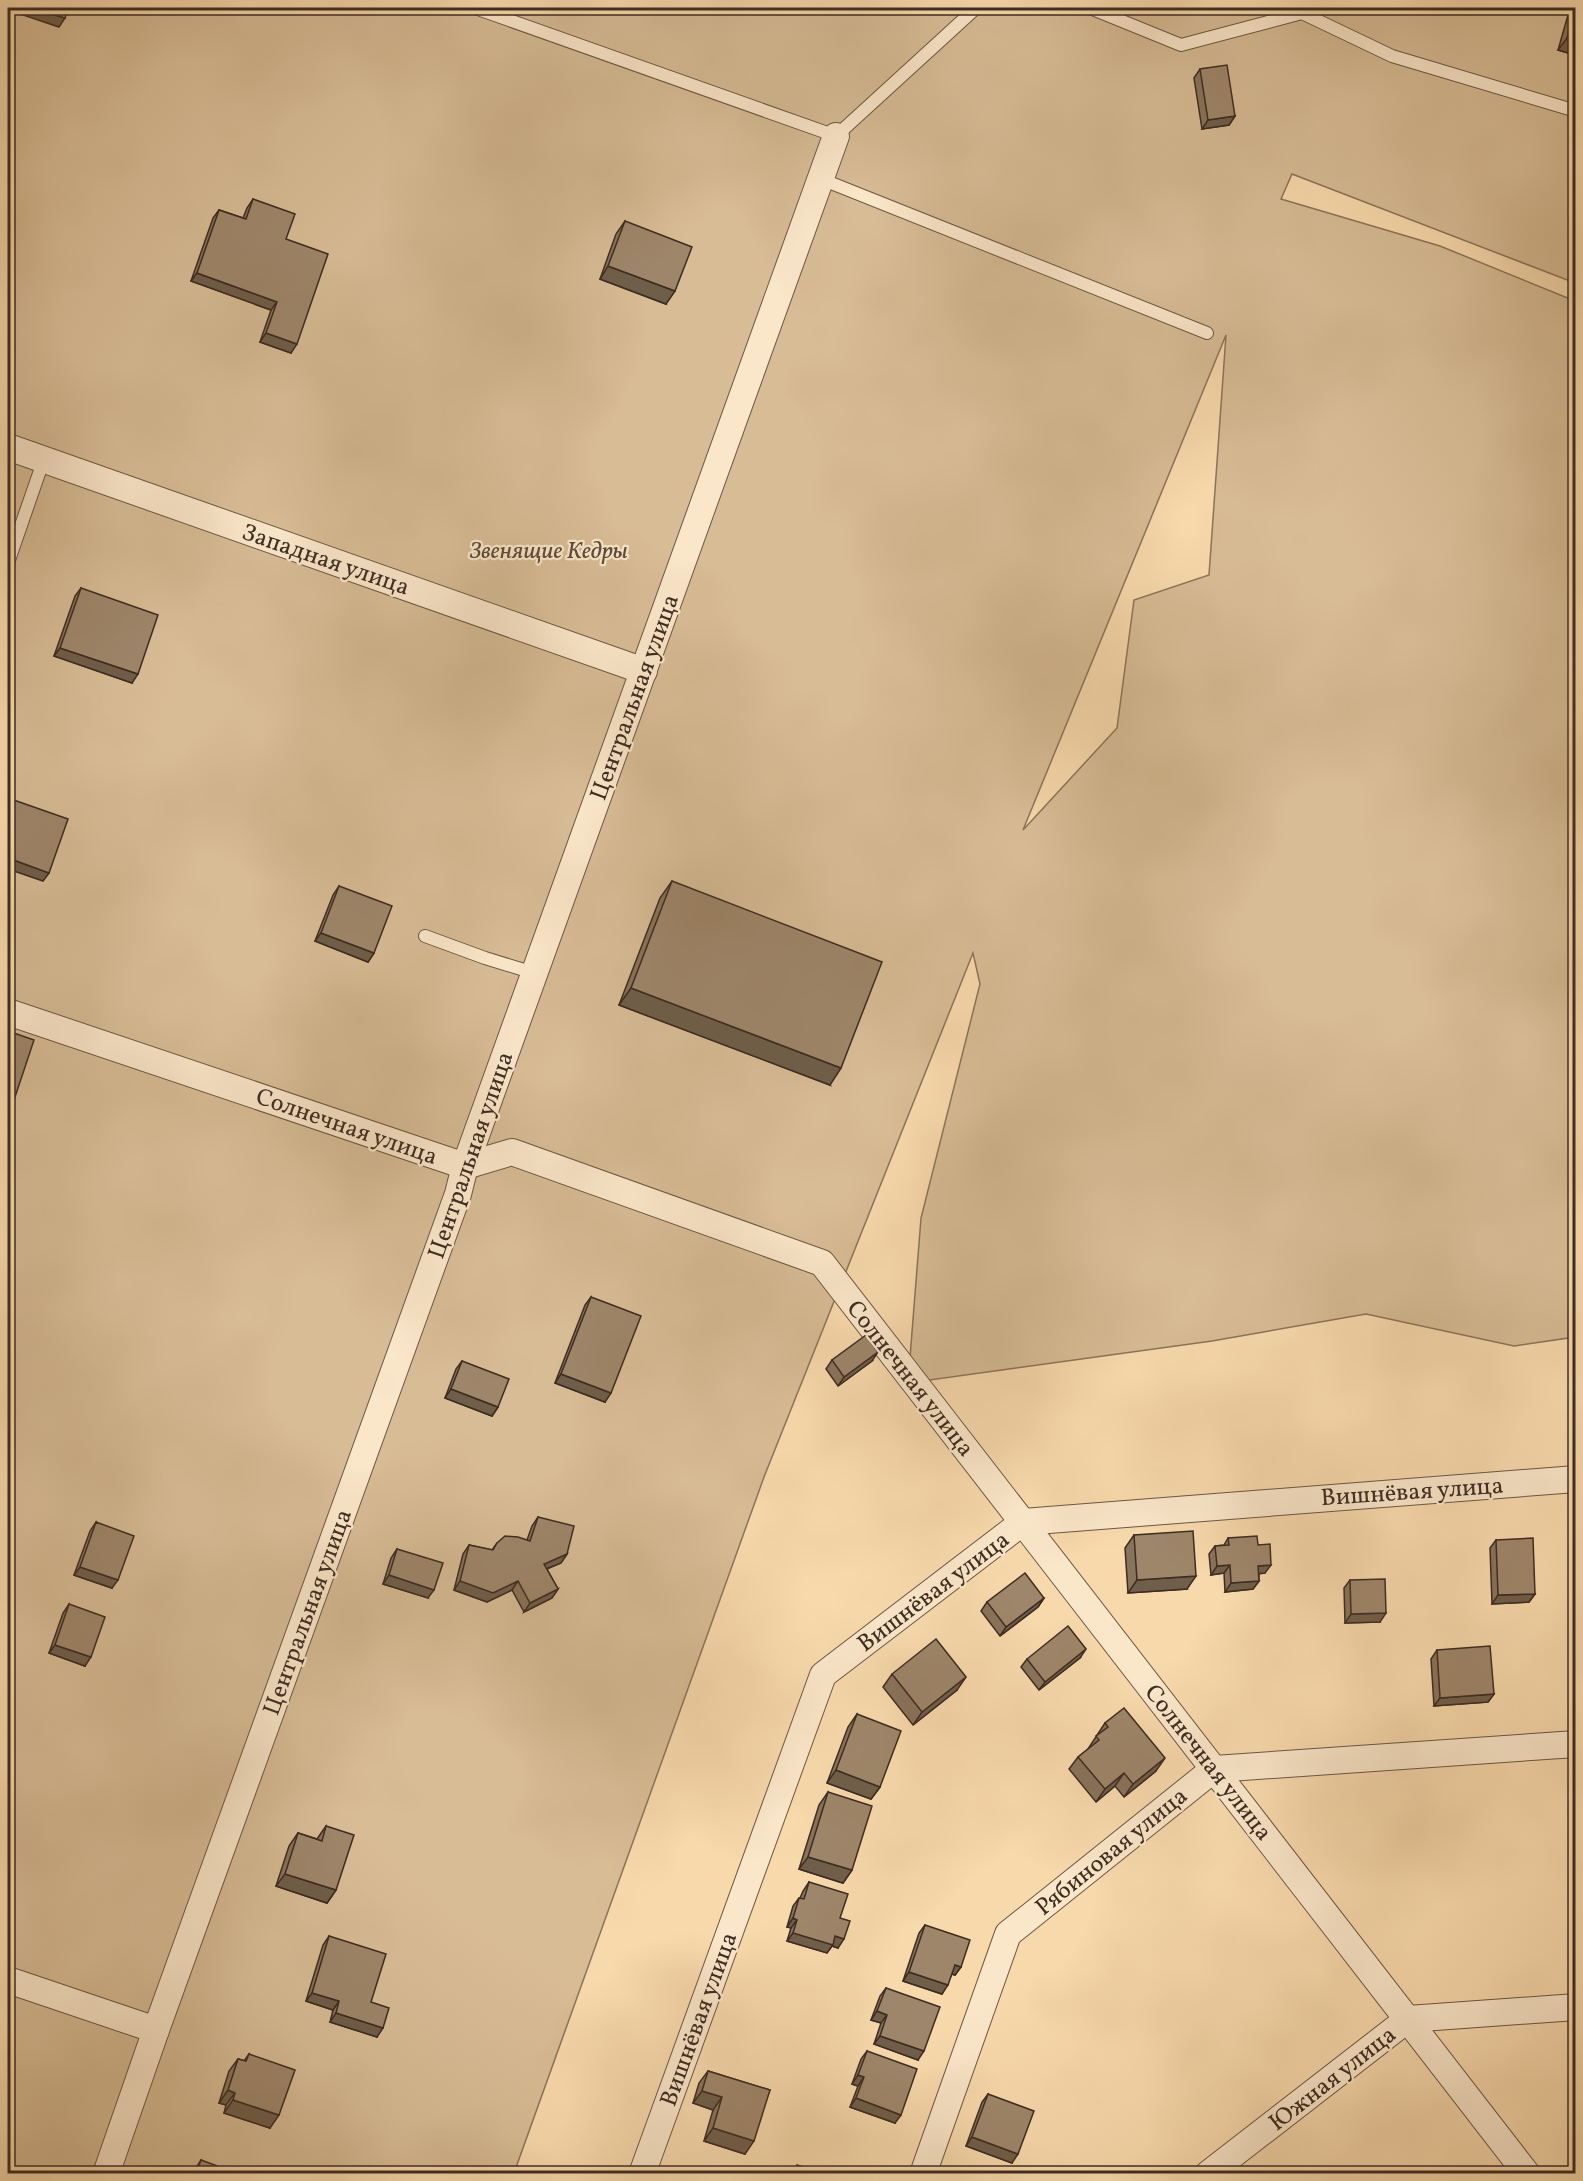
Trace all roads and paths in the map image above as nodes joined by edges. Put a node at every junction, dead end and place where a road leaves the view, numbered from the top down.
1 (478, 8) edge
2 (976, 8) edge
3 (1090, 8) edge
4 (1305, 10) edge
5 (1575, 111) edge
6 (836, 136) junction
7 (821, 179) junction
8 (1207, 333) dead end
9 (8, 447) edge
10 (44, 459) junction
11 (8, 563) edge
12 (644, 671) junction
13 (425, 936) dead end
14 (534, 973) junction
15 (8, 1012) edge
16 (465, 1166) junction
17 (1575, 1479) edge
18 (1023, 1522) junction
19 (1575, 1744) edge
20 (1214, 1769) junction
21 (8, 1980) edge
22 (1575, 2007) edge
23 (1408, 2019) junction
24 (156, 2030) junction
25 (106, 2174) edge
26 (642, 2174) edge
27 (923, 2174) edge
28 (1208, 2174) edge
29 (1527, 2174) edge

1 - 6 lane
2 - 6 lane
3 - 4 lane
4 - 5 lane
6 - 7 street, Центральная улица
7 - 8 lane
7 - 12 street, Центральная улица
9 - 10 street, Западная улица
10 - 11 lane
10 - 12 street, Западная улица
12 - 14 street, Центральная улица
13 - 14 lane
14 - 16 street, Центральная улица
15 - 16 street, Солнечная улица
16 - 18 street, Солнечная улица
16 - 24 street, Центральная улица
17 - 18 street, Вишнёвая улица
18 - 20 street, Солнечная улица
18 - 26 street, Вишнёвая улица
19 - 20 street
20 - 23 street, Солнечная улица
20 - 27 street, Рябиновая улица
21 - 24 street
22 - 23 street, Южная улица
23 - 28 street, Южная улица
23 - 29 street, Солнечная улица
24 - 25 street, Центральная улица

